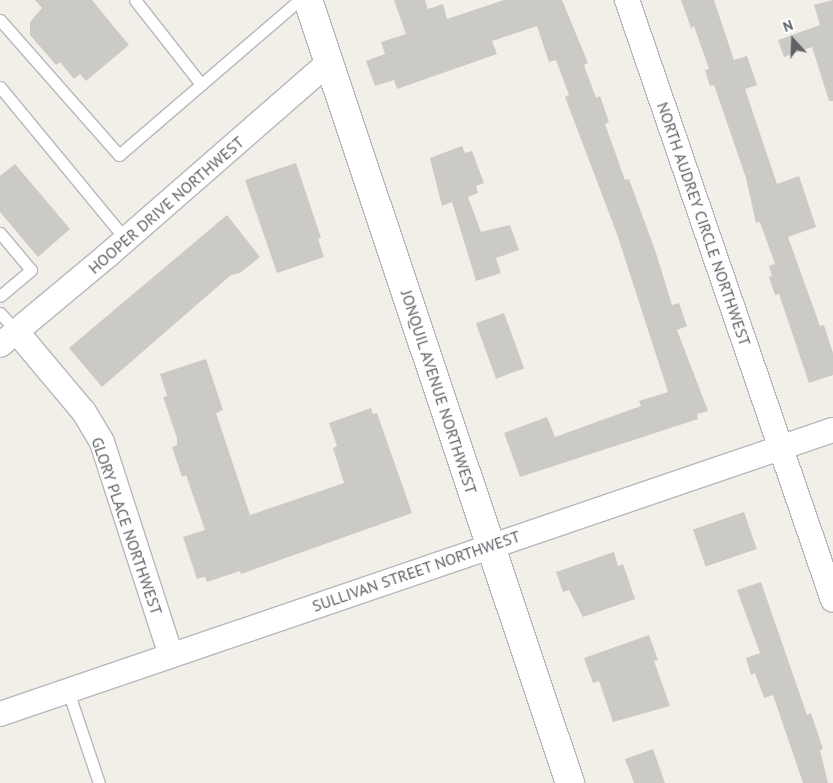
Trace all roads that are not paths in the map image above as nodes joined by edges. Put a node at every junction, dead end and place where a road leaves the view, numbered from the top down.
1 (135, 0) edge
2 (299, 0) edge
3 (308, 0) edge
4 (627, 0) edge
5 (0, 20) edge
6 (329, 62) junction
7 (200, 83) junction
8 (0, 88) edge
9 (0, 233) edge
10 (126, 240) junction
11 (0, 296) edge
12 (0, 313) edge
13 (8, 338) edge
14 (833, 430) edge
15 (781, 447) junction
16 (490, 546) junction
17 (833, 600) edge
18 (170, 655) junction
19 (68, 690) junction
20 (0, 714) edge
21 (99, 783) edge
22 (570, 783) edge

1 - 7 lane
2 - 7 lane
3 - 6 street, JONQUIL AVENUE NORTHWEST
4 - 15 street, NORTH AUDREY CIRCLE NORTHWEST
5 - 7 lane
6 - 10 street, HOOPER DRIVE NORTHWEST
6 - 16 street, JONQUIL AVENUE NORTHWEST
8 - 10 lane
9 - 11 lane
10 - 13 street, HOOPER DRIVE NORTHWEST
12 - 13 lane
13 - 18 street, GLORY PLACE NORTHWEST
14 - 15 street, SULLIVAN STREET NORTHWEST
15 - 16 street, SULLIVAN STREET NORTHWEST
15 - 17 street, NORTH AUDREY CIRCLE NORTHWEST
16 - 18 street, SULLIVAN STREET NORTHWEST
16 - 22 street, JONQUIL AVENUE NORTHWEST
18 - 19 street, SULLIVAN STREET NORTHWEST
19 - 20 street, SULLIVAN STREET NORTHWEST
19 - 21 lane

